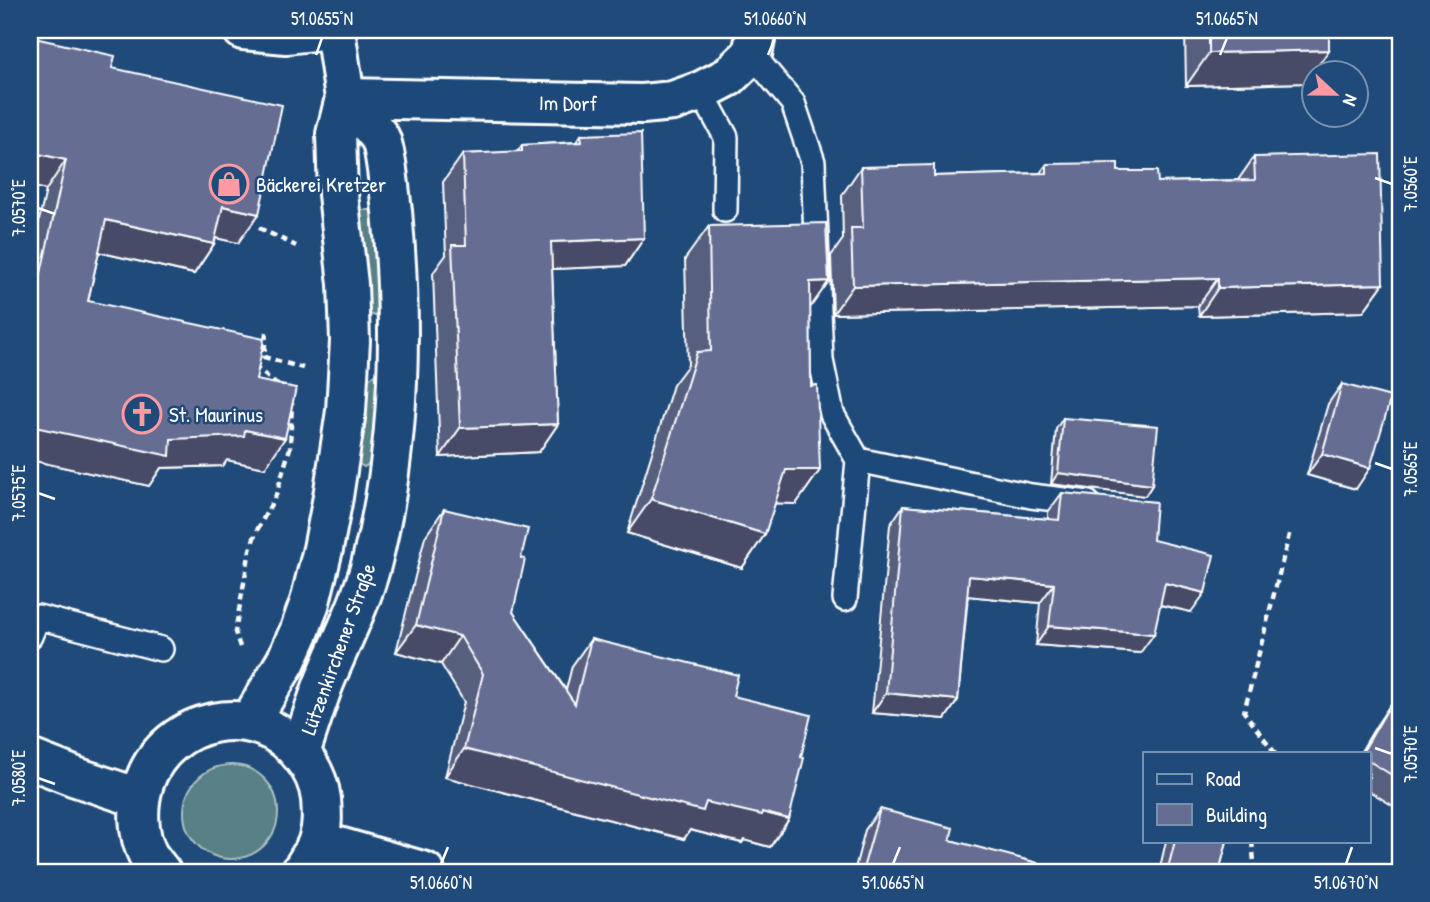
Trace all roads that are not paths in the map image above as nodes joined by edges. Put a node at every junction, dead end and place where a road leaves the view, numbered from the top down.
1 (243, 30) edge
2 (321, 30) edge
3 (335, 30) edge
4 (755, 42) edge
5 (701, 91) junction
6 (345, 98) junction
7 (725, 210) dead end
8 (858, 460) junction
9 (1112, 505) edge
10 (845, 599) dead end
11 (30, 636) edge
12 (161, 649) dead end
13 (250, 722) junction
14 (300, 753) junction
15 (30, 759) edge
16 (139, 798) junction
17 (309, 857) edge
18 (161, 872) edge
19 (425, 872) edge

1 - 2 main road
3 - 6 main road, Lützenkirchener Straße
4 - 5 main road, Im Dorf
4 - 8 lane
5 - 6 main road, Im Dorf
5 - 7 lane
6 - 13 main road, Lützenkirchener Straße
6 - 14 main road, Lützenkirchener Straße
8 - 9 lane
8 - 10 lane
11 - 12 lane
13 - 14 main road
13 - 16 main road
14 - 17 main road
15 - 16 main road
16 - 18 main road
17 - 19 main road

